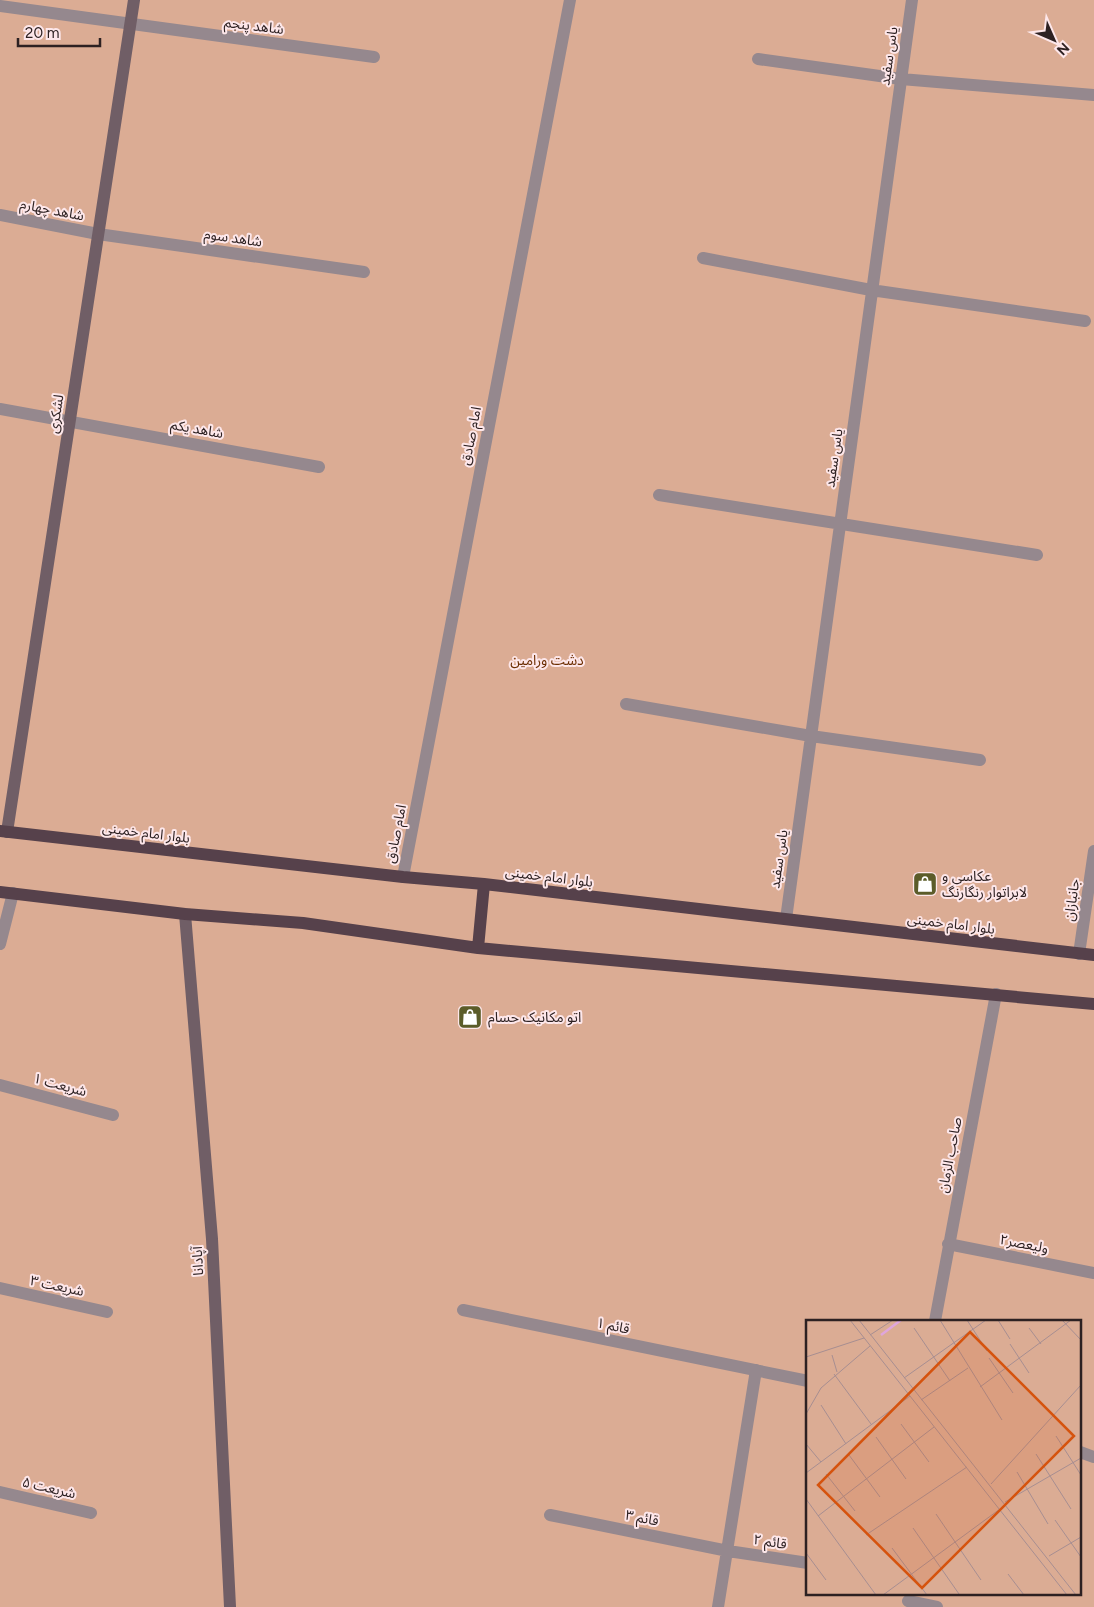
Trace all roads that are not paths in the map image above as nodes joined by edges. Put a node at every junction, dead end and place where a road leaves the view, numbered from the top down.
1 (134, 0) edge
2 (570, 0) edge
3 (912, 0) edge
4 (0, 6) edge
5 (130, 25) junction
6 (374, 57) dead end
7 (758, 59) dead end
8 (901, 79) junction
9 (1094, 95) edge
10 (0, 215) edge
11 (98, 234) junction
12 (703, 258) dead end
13 (364, 272) dead end
14 (871, 290) junction
15 (1085, 321) dead end
16 (0, 408) edge
17 (70, 421) junction
18 (319, 467) dead end
19 (659, 495) dead end
20 (840, 524) junction
21 (1038, 555) dead end
22 (626, 704) dead end
23 (811, 736) junction
24 (980, 760) dead end
25 (3, 832) edge
26 (1094, 851) edge
27 (403, 877) junction
28 (484, 884) junction
29 (0, 892) edge
30 (13, 893) junction
31 (185, 914) junction
32 (786, 919) junction
33 (0, 944) edge
34 (478, 948) junction
35 (1079, 954) junction
36 (1094, 955) edge
37 (996, 994) junction
38 (1094, 1004) edge
39 (0, 1085) edge
40 (113, 1115) dead end
41 (948, 1244) junction
42 (1094, 1273) edge
43 (0, 1288) edge
44 (463, 1310) dead end
45 (107, 1312) dead end
46 (934, 1320) edge
47 (756, 1370) junction
48 (806, 1381) edge
49 (1082, 1453) edge
50 (1094, 1457) edge
51 (0, 1492) edge
52 (91, 1512) dead end
53 (550, 1515) dead end
54 (728, 1551) junction
55 (806, 1563) edge
56 (908, 1602) dead end
57 (230, 1607) edge
58 (718, 1607) edge
59 (937, 1607) edge

1 - 5 street, لشکری
2 - 27 street, امام صادق
3 - 8 street, یاس سفید
4 - 5 street, شاهد پنجم
5 - 6 street, شاهد پنجم
5 - 11 street, لشکری
7 - 8 street
8 - 9 street
8 - 14 street, یاس سفید
10 - 11 street, شاهد چهارم
11 - 13 street, شاهد سوم
11 - 17 street, لشکری
12 - 14 street
14 - 15 street
14 - 20 street, یاس سفید
16 - 17 street, شاهد یکم
17 - 18 street, شاهد یکم
17 - 25 street, لشکری
19 - 20 street
20 - 21 street
20 - 23 street, یاس سفید
22 - 23 street
23 - 24 street
23 - 32 street, یاس سفید
25 - 27 main road, بلوار امام خمینی
26 - 35 street, جانبازان
27 - 28 main road, بلوار امام خمینی
28 - 32 main road, بلوار امام خمینی
28 - 34 main road
29 - 30 main road
30 - 31 main road
30 - 33 street
31 - 34 main road
31 - 57 street, آپادانا
32 - 35 main road, بلوار امام خمینی
34 - 37 main road
35 - 36 main road, بلوار امام خمینی
37 - 38 main road
37 - 41 street, صاحب الزمان
39 - 40 street, شریعت ۱
41 - 42 street, ولیعصر۲
41 - 46 street, صاحب الزمان
43 - 45 street, شریعت ۳
44 - 47 street, قائم ۱
47 - 48 street
47 - 54 street
49 - 50 street
51 - 52 street, شریعت ۵
53 - 54 street, قائم ۳
54 - 55 street, قائم ۲
54 - 58 street
56 - 59 street

